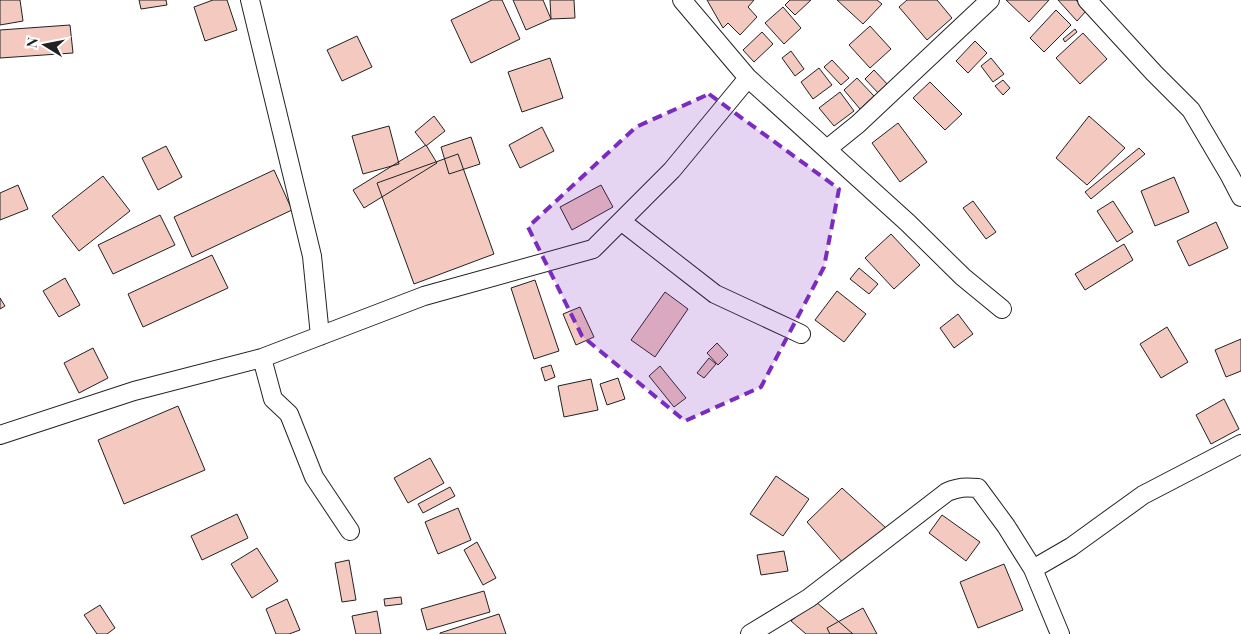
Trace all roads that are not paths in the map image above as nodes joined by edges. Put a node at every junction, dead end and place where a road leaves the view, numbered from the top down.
1 (250, 0) edge
2 (682, 0) edge
3 (990, 0) edge
4 (1087, 0) edge
5 (748, 78) junction
6 (826, 149) junction
7 (1236, 173) edge
8 (1241, 197) edge
9 (621, 221) junction
10 (1002, 309) dead end
11 (801, 334) dead end
12 (320, 336) junction
13 (262, 358) junction
14 (0, 435) edge
15 (1241, 444) edge
16 (350, 531) dead end
17 (1033, 569) junction
18 (750, 634) edge
19 (1060, 634) edge

1 - 12 street
2 - 5 street
3 - 6 street
4 - 7 street
5 - 6 street
5 - 9 street
6 - 10 street
7 - 8 street
9 - 11 street
9 - 12 street
12 - 13 street
13 - 14 street
13 - 16 street
15 - 17 street
17 - 18 street
17 - 19 street

